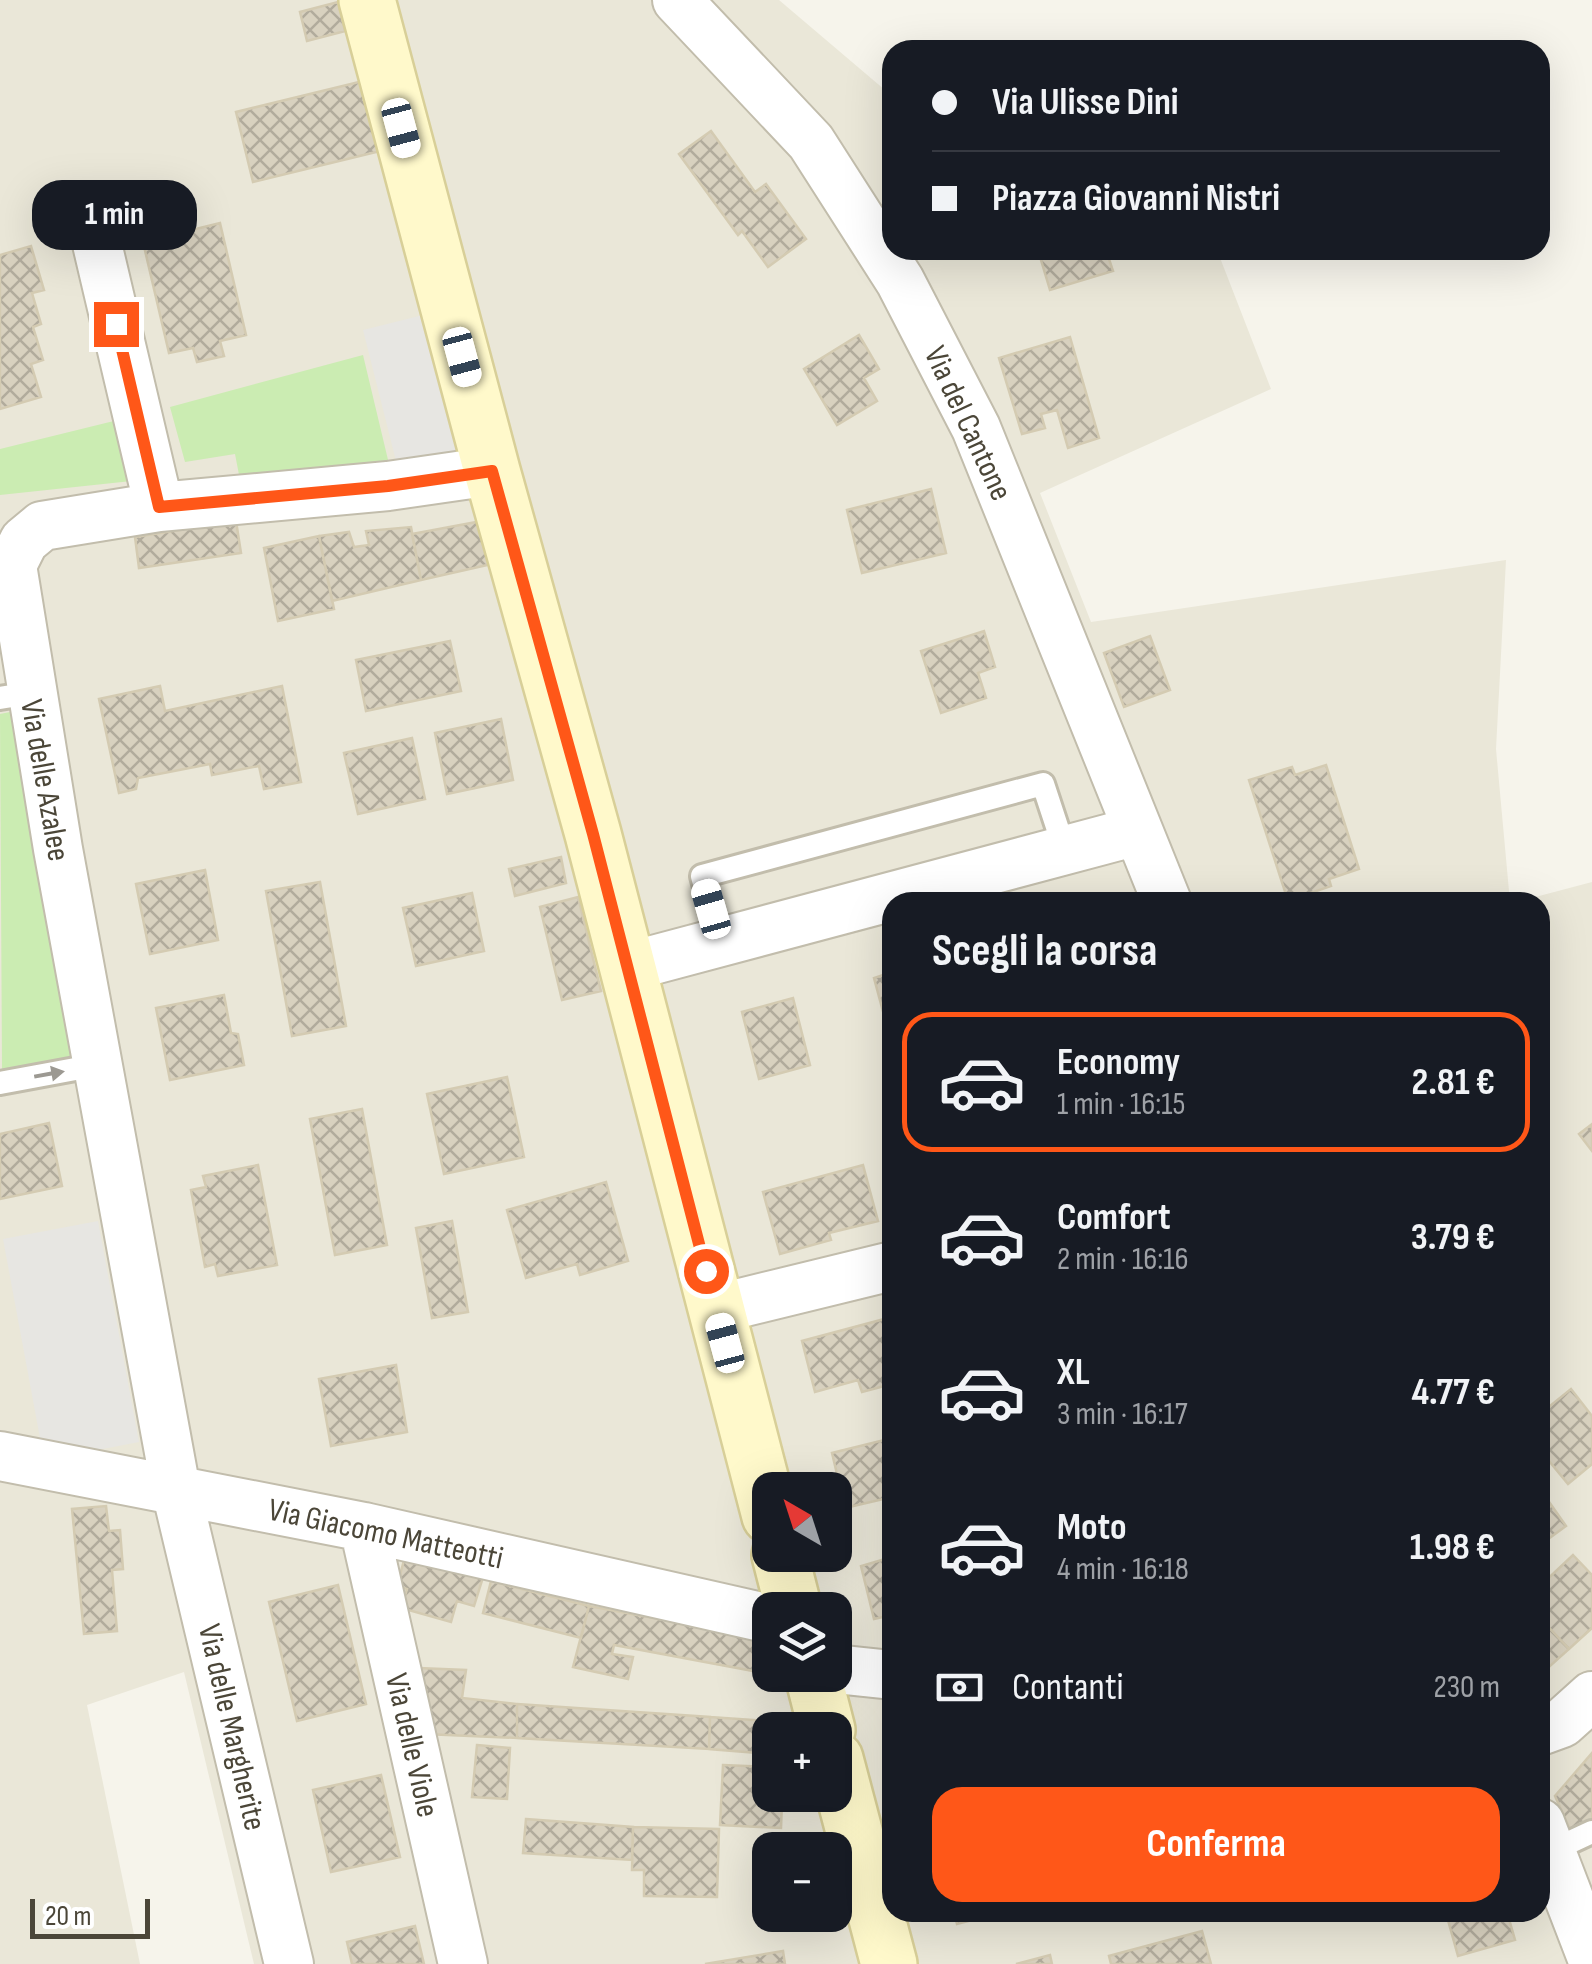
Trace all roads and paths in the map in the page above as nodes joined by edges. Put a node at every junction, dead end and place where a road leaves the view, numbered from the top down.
1 (368, 0) edge
2 (677, 0) edge
3 (90, 214) dead end
4 (882, 253) edge
5 (887, 260) edge
6 (492, 471) junction
7 (159, 507) junction
8 (16, 695) edge
9 (1137, 831) junction
10 (1064, 850) junction
11 (907, 892) edge
12 (1163, 892) edge
13 (882, 899) edge
14 (720, 942) junction
15 (627, 967) junction
16 (98, 1065) junction
17 (0, 1083) edge
18 (882, 1268) edge
19 (716, 1308) junction
20 (0, 1456) edge
21 (759, 1472) edge
22 (176, 1490) junction
23 (364, 1527) junction
24 (752, 1615) edge
25 (852, 1671) edge
26 (882, 1674) edge
27 (1592, 1696) edge
28 (1550, 1728) edge
29 (849, 1812) edge
30 (1561, 1835) edge
31 (1592, 1958) edge
32 (290, 1964) edge
33 (463, 1964) edge
34 (889, 1964) edge

1 - 6 street
2 - 4 street, Via del Cantone
3 - 7 street
5 - 9 street, Via del Cantone
6 - 7 street, Via delle Azalee
6 - 15 street
7 - 8 street, Via delle Azalee
8 - 16 street, Via delle Azalee
9 - 10 street
9 - 12 street, Via del Cantone
10 - 11 street
10 - 14 lane
13 - 14 street
14 - 15 street
15 - 19 street
17 -> 16 lane
16 - 22 street, Via delle Azalee
18 - 19 street
19 - 21 street
20 - 22 street, Via Giacomo Matteotti
22 - 23 street, Via Giacomo Matteotti
22 - 32 street, Via delle Margherite
23 - 24 street, Via Giacomo Matteotti
23 - 33 street, Via delle Viole
25 - 26 street
27 - 28 street
29 - 34 street
30 - 31 street

